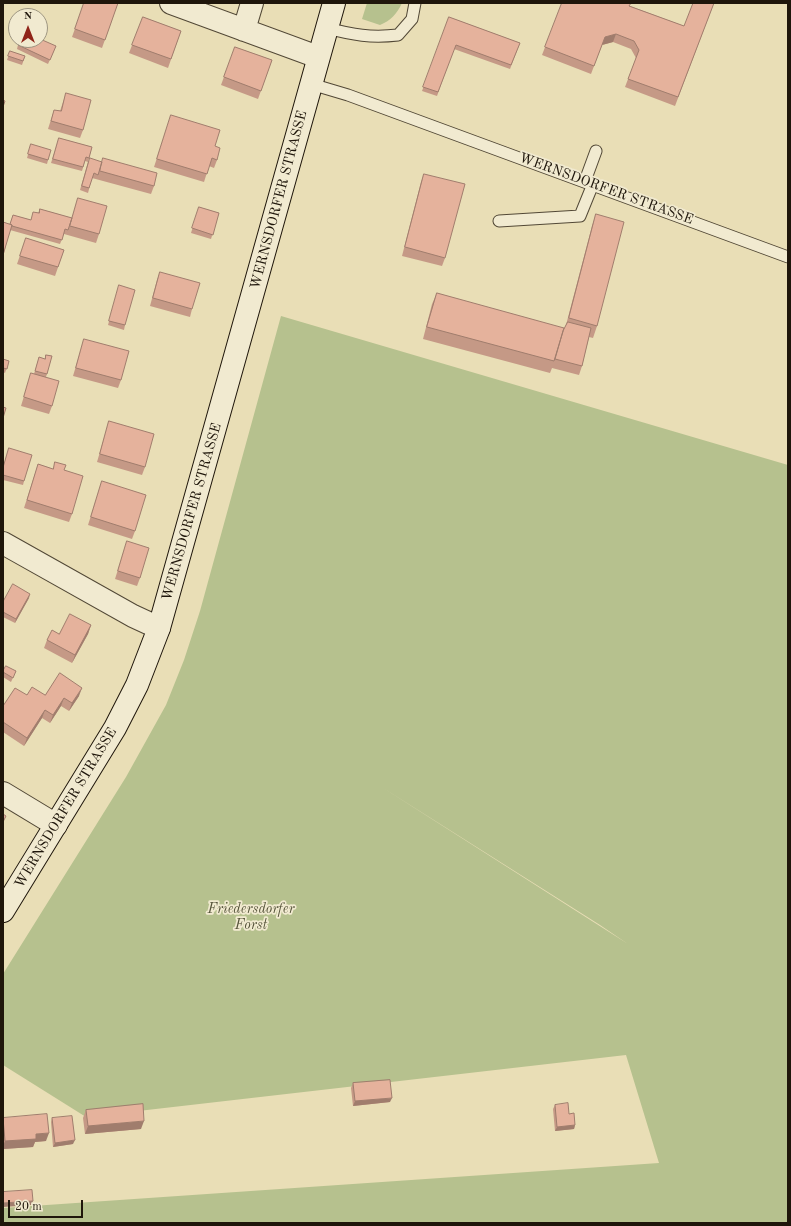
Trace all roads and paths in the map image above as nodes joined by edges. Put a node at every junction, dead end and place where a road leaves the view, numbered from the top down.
1 (171, 3) edge
2 (252, 3) edge
3 (334, 3) edge
4 (416, 3) edge
5 (327, 28) junction
6 (244, 30) junction
7 (318, 57) junction
8 (311, 84) junction
9 (596, 151) dead end
10 (589, 182) junction
11 (499, 221) dead end
12 (788, 257) edge
13 (3, 543) edge
14 (159, 628) junction
15 (3, 793) edge
16 (56, 825) junction
17 (3, 911) edge

1 - 6 main road
2 - 6 main road
3 - 5 main road, WERNSDORFER STRASSE
4 - 5 lane
5 - 7 main road, WERNSDORFER STRASSE
6 - 7 main road
7 - 8 main road, WERNSDORFER STRASSE
8 - 10 lane, WERNSDORFER STRASSE
8 - 14 main road, WERNSDORFER STRASSE
9 - 10 lane
10 - 11 lane
10 - 12 lane, WERNSDORFER STRASSE
13 - 14 main road
14 - 16 main road, WERNSDORFER STRASSE
15 - 16 main road
16 - 17 main road, WERNSDORFER STRASSE

